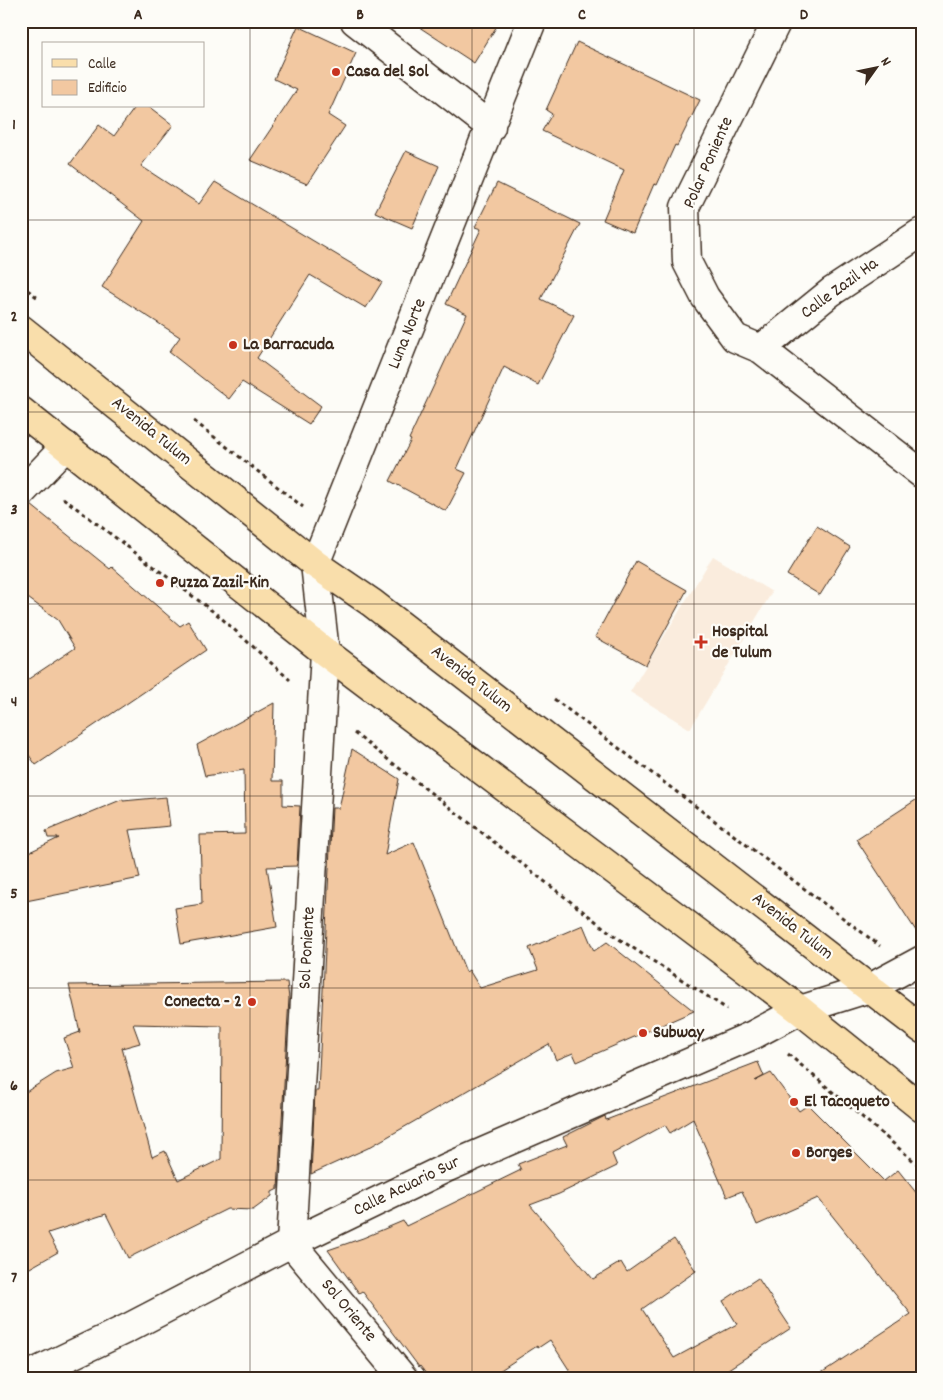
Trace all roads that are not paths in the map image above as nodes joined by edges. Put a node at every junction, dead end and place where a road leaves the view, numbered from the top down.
1 (355, 21) edge
2 (532, 21) edge
3 (777, 21) edge
4 (491, 127) junction
5 (922, 232) edge
6 (21, 329) edge
7 (761, 349) junction
8 (21, 411) edge
9 (66, 446) junction
10 (922, 474) edge
11 (29, 485) edge
12 (315, 564) junction
13 (325, 652) junction
14 (915, 963) edge
15 (870, 988) junction
16 (800, 1010) junction
17 (922, 1030) edge
18 (922, 1108) edge
19 (291, 1243) junction
20 (21, 1379) edge
21 (404, 1379) edge

1 - 4 street
2 - 4 street, Luna Norte
3 - 7 street, Polar Poniente
4 - 12 street, Luna Norte
5 - 7 street, Calle Zazil Ha
6 - 12 main road, Avenida Tulum
7 - 10 street, Polar Poniente
8 - 9 main road
9 - 11 street
9 - 13 main road
12 - 13 street, Luna Norte
12 - 15 main road, Avenida Tulum
13 - 16 main road
13 - 19 street, Sol Poniente
14 - 15 street, Calle Acuario Sur
15 - 16 street, Calle Acuario Sur
15 - 17 main road, Avenida Tulum
16 - 18 main road
16 - 19 street, Calle Acuario Sur
19 - 20 street, Calle Acuario Sur
19 - 21 street, Sol Oriente

